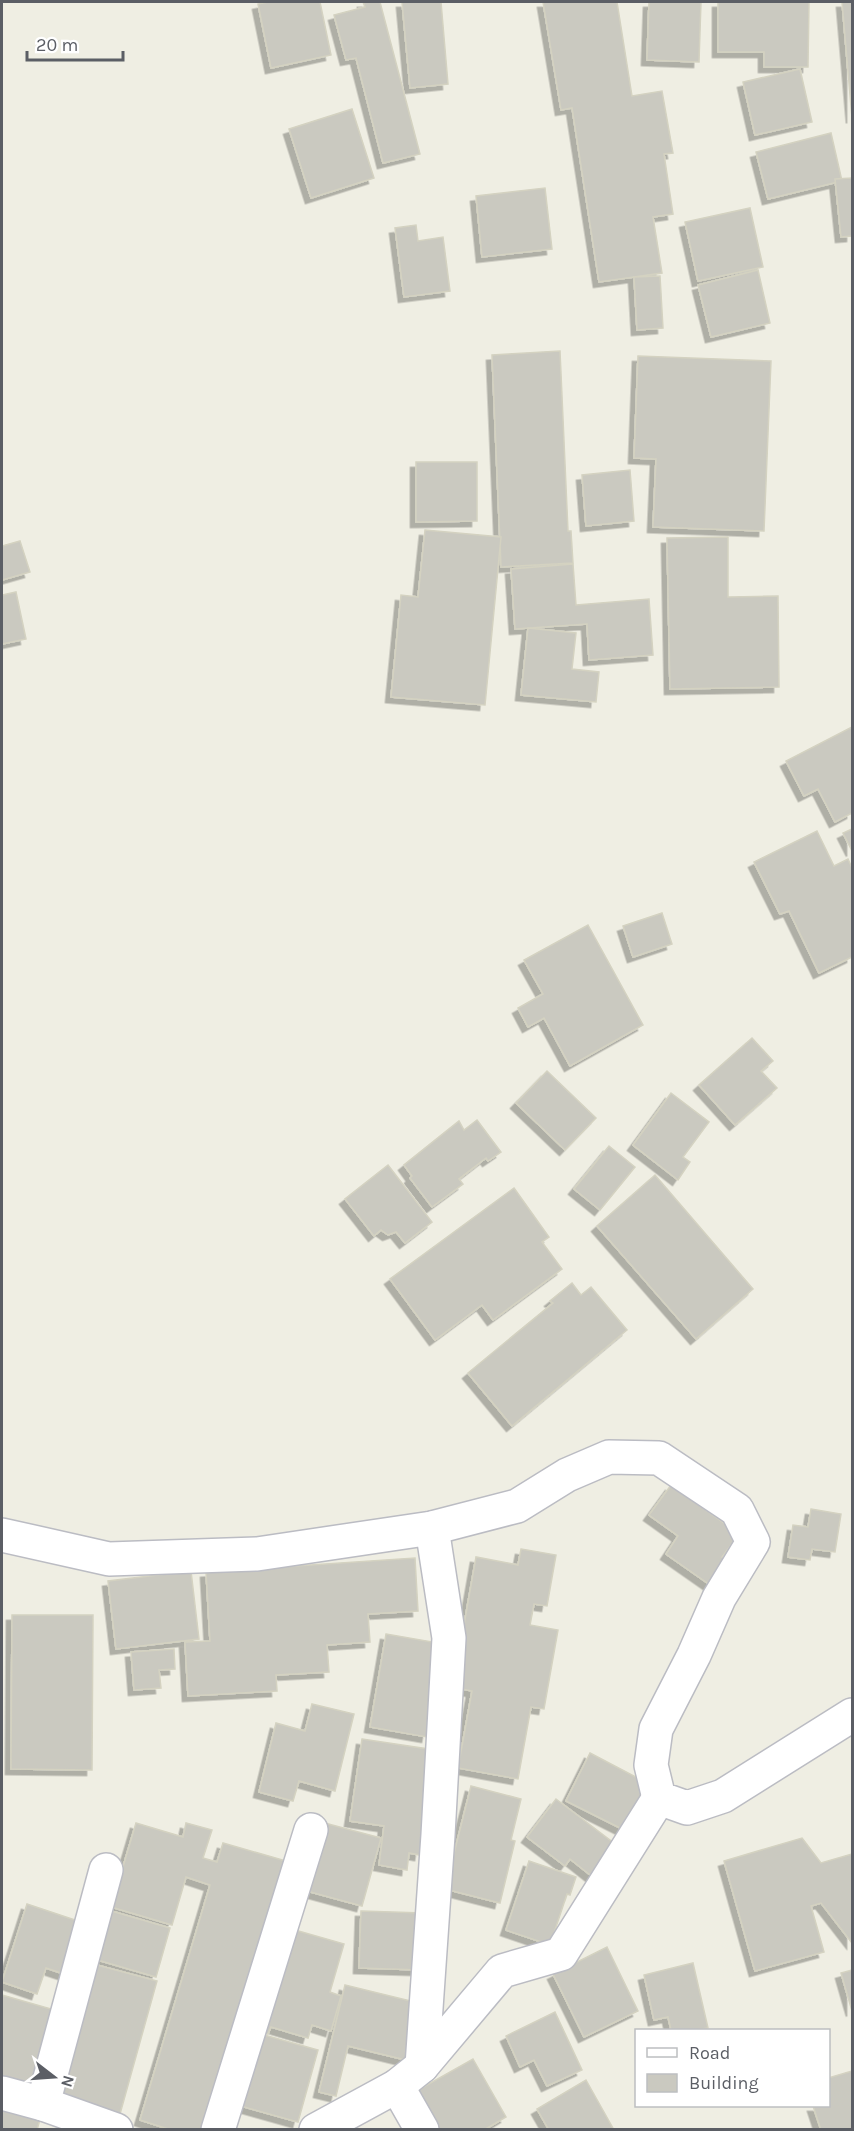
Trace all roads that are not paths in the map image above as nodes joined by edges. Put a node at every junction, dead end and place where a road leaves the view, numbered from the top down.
1 (432, 1528) junction
2 (2, 1535) edge
3 (852, 1715) edge
4 (659, 1798) junction
5 (311, 1830) dead end
6 (106, 1870) dead end
7 (409, 2076) junction
8 (2, 2093) edge
9 (43, 2104) junction
10 (116, 2130) edge
11 (218, 2130) edge
12 (316, 2130) edge
13 (422, 2130) edge

1 - 2 street
1 - 4 street
1 - 7 street
3 - 4 street
4 - 7 street
5 - 11 street
6 - 9 street
7 - 12 street
7 - 13 street
8 - 9 street
9 - 10 street

